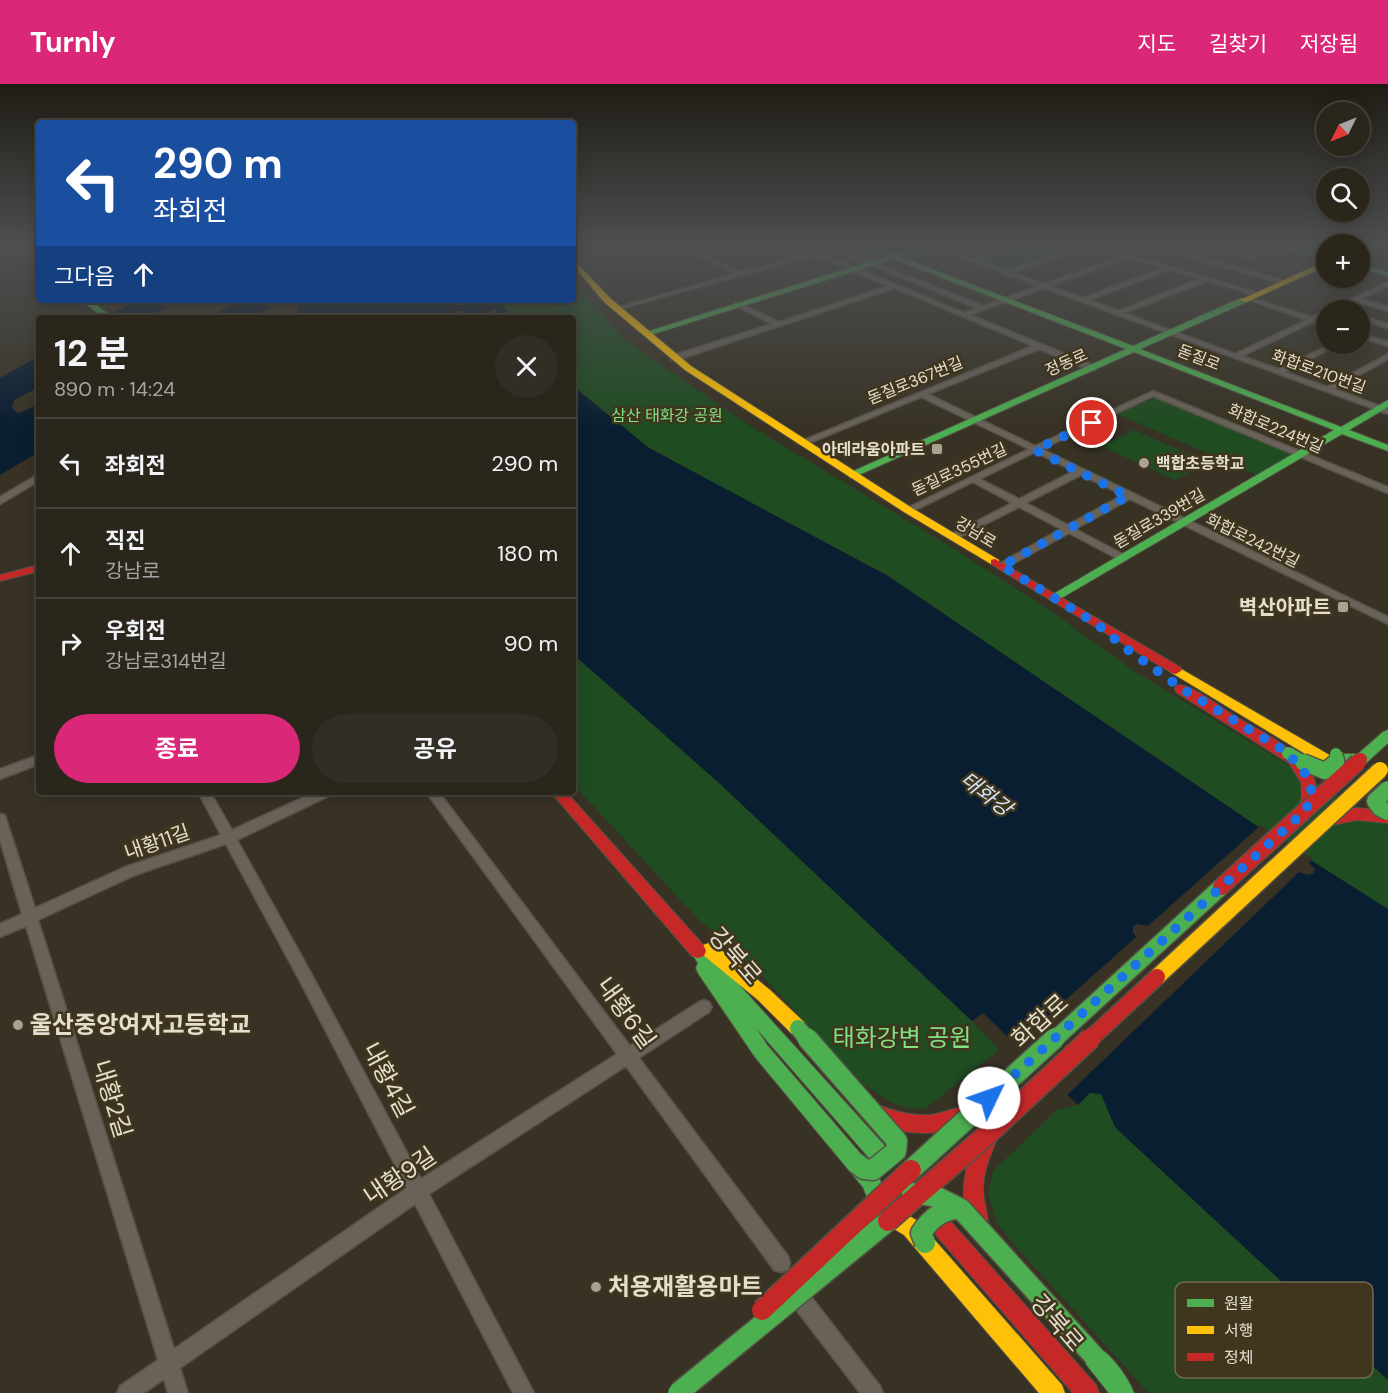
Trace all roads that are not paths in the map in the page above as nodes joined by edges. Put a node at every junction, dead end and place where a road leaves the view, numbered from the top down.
1 (615, 306) edge
2 (628, 306) edge
3 (731, 306) edge
4 (741, 306) edge
5 (833, 306) edge
6 (943, 306) edge
7 (978, 306) edge
8 (989, 306) edge
9 (1022, 306) edge
10 (1097, 306) edge
11 (1137, 306) edge
12 (1230, 306) edge
13 (1278, 306) edge
14 (983, 308) junction
15 (618, 309) junction
16 (1119, 313) junction
17 (964, 315) junction
18 (1316, 318) edge
19 (1312, 320) junction
20 (1370, 320) edge
21 (1316, 321) edge
22 (778, 324) junction
23 (1388, 326) edge
24 (1172, 332) junction
25 (647, 333) junction
26 (1370, 338) edge
27 (1388, 344) edge
28 (1039, 346) junction
29 (1134, 350) junction
30 (1316, 354) edge
31 (1236, 356) junction
32 (1388, 356) edge
33 (674, 358) junction
34 (1092, 368) junction
35 (1278, 372) junction
36 (1327, 390) junction
37 (1154, 393) joint
38 (922, 394) junction
39 (1385, 408) edge
40 (976, 420) junction
41 (1342, 430) junction
42 (801, 443) junction
43 (1388, 448) edge
44 (1035, 450) junction
45 (1300, 455) junction
46 (1079, 472) junction
47 (852, 475) junction
48 (36, 479) edge
49 (974, 479) junction
50 (1388, 490) edge
51 (1128, 496) junction
52 (0, 501) edge
53 (1019, 503) junction
54 (908, 510) junction
55 (1183, 523) junction
56 (1069, 529) junction
57 (953, 537) junction
58 (1124, 558) junction
59 (1002, 566) junction
60 (36, 569) edge
61 (0, 578) edge
62 (1054, 598) junction
63 (1388, 621) edge
64 (1097, 624) junction
65 (1388, 735) edge
66 (1288, 753) junction
67 (1336, 754) junction
68 (1361, 759) junction
69 (36, 760) edge
70 (1384, 766) edge
71 (0, 774) edge
72 (1388, 785) edge
73 (1388, 789) edge
74 (206, 795) edge
75 (321, 795) edge
76 (434, 795) edge
77 (561, 795) edge
78 (1388, 797) edge
79 (1306, 810) junction
80 (1388, 815) edge
81 (0, 819) edge
82 (1325, 821) junction
83 (228, 838) junction
84 (31, 917) junction
85 (0, 932) edge
86 (684, 932) junction
87 (704, 1007) dead end
88 (627, 1056) junction
89 (870, 1109) junction
90 (971, 1114) junction
91 (990, 1132) junction
92 (877, 1152) dead end
93 (859, 1168) junction
94 (934, 1181) junction
95 (896, 1184) junction
96 (417, 1192) junction
97 (920, 1193) junction
98 (878, 1200) junction
99 (960, 1209) junction
100 (893, 1216) junction
101 (944, 1229) dead end
102 (983, 1234) junction
103 (925, 1244) junction
104 (781, 1263) dead end
105 (805, 1305) dead end
106 (170, 1364) junction
107 (128, 1393) edge
108 (178, 1393) edge
109 (524, 1393) edge
110 (676, 1393) edge
111 (873, 1393) edge
112 (1054, 1393) edge
113 (1088, 1393) edge
114 (1123, 1393) edge

1 - 15 main road, 강남로
2 - 15 street
3 - 25 main road
4 - 22 street
5 - 22 street
6 - 17 street
7 - 14 street
8 - 14 street
9 - 29 main road, 돋질로
10 - 16 street, 화합로210번길
11 - 16 street
12 - 24 main road, 정동로
13 - 19 street
14 - 17 street
15 - 25 main road, 강남로
16 - 24 street, 화합로210번길
17 - 28 street
18 - 19 street
19 - 21 street
19 - 31 street
20 - 23 street
22 - 33 street
24 - 29 main road, 정동로
24 - 31 street, 화합로210번길
25 - 33 main road, 강남로
26 - 27 street
28 - 34 street
28 - 38 street, 돋질로367번길
29 - 34 main road, 정동로
29 - 41 main road, 돋질로
30 - 35 street
31 - 35 street, 화합로210번길
32 - 36 street
33 - 42 main road, 강남로
34 - 40 main road, 정동로
35 - 36 street, 화합로210번길
36 - 39 street, 화합로210번길
37 - 44 street, 돋질로355번길
37 - 45 street, 화합로224번길
38 - 40 street, 화합로242번길
38 - 42 street, 돋질로367번길
39 - 41 main road, 돋질로339번길
40 - 44 street, 화합로242번길
40 - 47 main road, 정동로
41 - 43 main road, 돋질로
41 - 45 main road, 돋질로339번길
42 - 47 main road, 강남로
44 - 46 street, 화합로242번길
44 - 49 street, 돋질로355번길
45 - 50 street, 화합로224번길
45 - 55 main road, 돋질로339번길
46 - 51 street, 화합로242번길
46 - 53 street
47 - 54 main road, 강남로
48 - 52 street
49 - 53 street
49 - 54 street, 돋질로355번길
51 - 55 street, 화합로242번길
51 - 56 street
53 - 56 street
53 - 57 street
54 - 57 main road, 강남로
55 - 58 main road, 돋질로339번길
55 - 63 street, 화합로242번길
56 - 58 street
56 - 59 street
57 - 59 main road, 강남로
58 - 62 main road, 돋질로339번길
59 - 62 main road, 강남로
60 - 61 main road
62 - 64 main road, 강남로
64 - 66 main road
64 - 67 main road
64 - 78 main road, 강남로
65 - 68 main road, 화합로
66 - 67 main road, bridge
66 - 79 main road, bridge
67 - 68 main road
68 - 79 main road, 화합로, bridge
69 - 71 street
70 - 72 main road
70 - 82 main road, 화합로, bridge
73 - 80 main road, bridge
74 - 83 street, 내황4길
75 - 83 street, 내황11길
76 - 88 street, 내황6길
77 - 86 main road, 강북로
79 - 90 main road, 화합로, bridge
80 - 82 main road
81 - 84 street, 내황2길
82 - 91 main road, 화합로, bridge
83 - 84 street, 내황11길
83 - 96 street, 내황4길
84 - 85 street, 내황11길
84 - 106 street, 내황2길
86 - 89 main road, bridge
86 - 92 main road, 강북로
86 - 93 main road
87 - 88 street, 내황9길
88 - 96 street, 내황9길
88 - 104 street, 내황6길
89 - 90 main road, bridge
89 - 93 main road, bridge
90 - 95 main road, 화합로, bridge
91 - 94 main road, 화합로, bridge
91 - 102 main road, bridge
93 - 95 main road
93 - 98 main road
94 - 95 main road
94 - 97 main road, 화합로, bridge
95 - 98 main road, 화합로, bridge
96 - 106 street, 내황9길
96 - 109 street, 내황4길
97 - 98 main road, bridge
97 - 99 main road, bridge
97 - 100 main road, 화합로, bridge
98 - 110 main road, 화합로, bridge
99 - 102 main road, bridge
99 - 103 main road, bridge
100 - 103 main road, bridge
100 - 110 main road, 화합로, bridge
101 - 113 main road, 강북로
102 - 114 main road, bridge
103 - 112 main road
105 - 111 street
106 - 107 street, 내황9길
106 - 108 street, 내황2길

